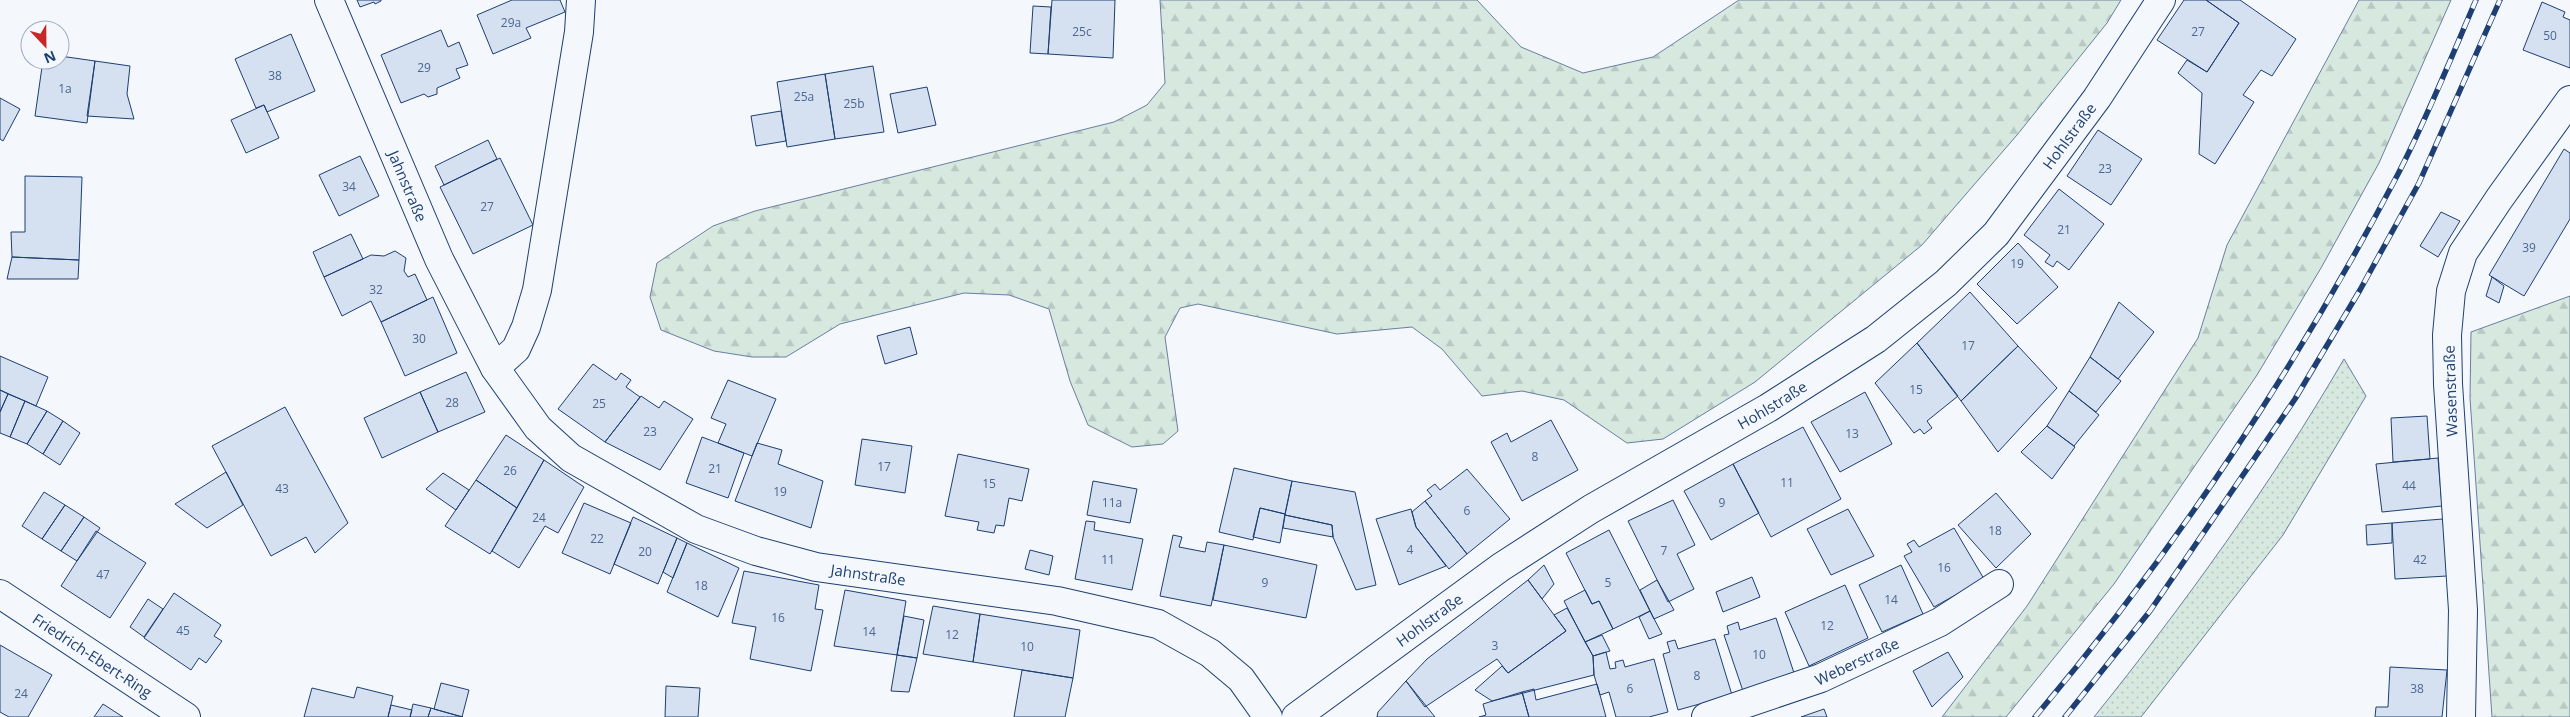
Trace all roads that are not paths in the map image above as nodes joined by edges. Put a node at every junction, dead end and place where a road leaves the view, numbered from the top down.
1 (329, 0) edge
2 (581, 0) edge
3 (2162, 0) edge
4 (2570, 100) edge
5 (496, 368) junction
6 (1999, 584) dead end
7 (0, 594) edge
8 (186, 717) edge
9 (1268, 717) edge
10 (1296, 717) edge
11 (1706, 717) edge
12 (2461, 717) edge

1 - 5 street, Jahnstraße
2 - 5 street
3 - 10 street, Hohlstraße
4 - 12 street, Wasenstraße
5 - 9 street, Jahnstraße
6 - 11 street, Weberstraße
7 - 8 street, Friedrich-Ebert-Ring

